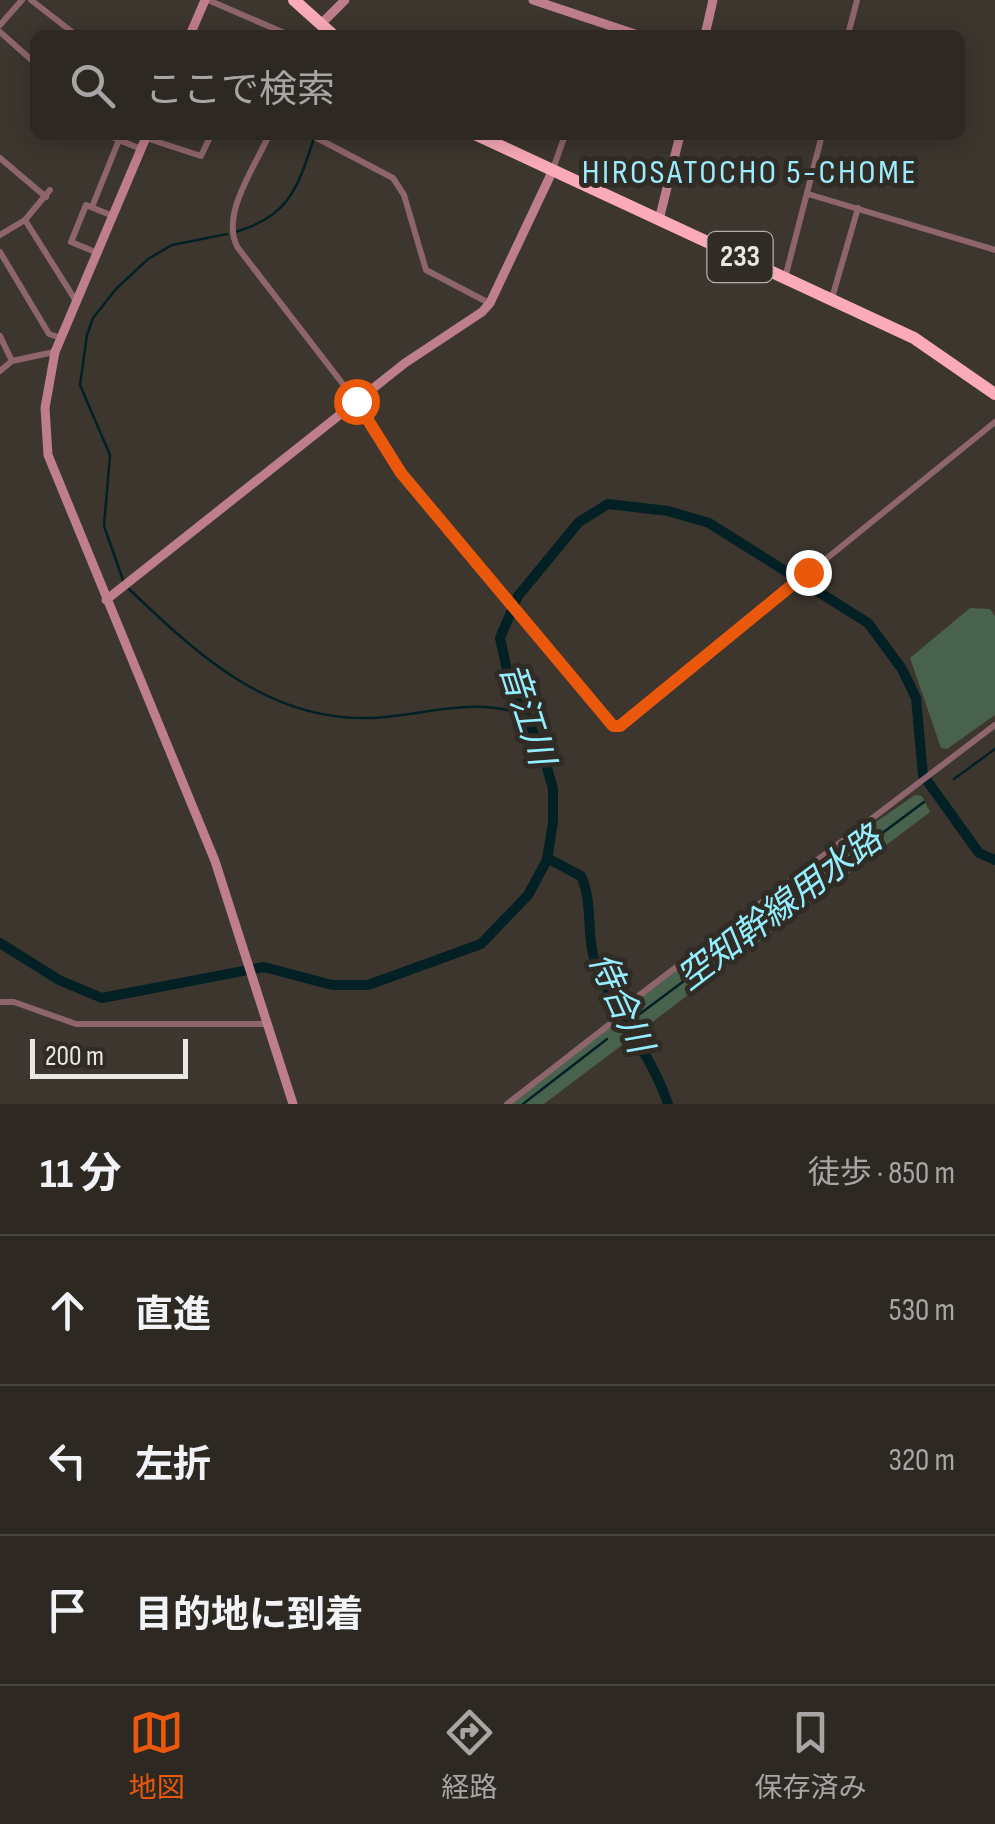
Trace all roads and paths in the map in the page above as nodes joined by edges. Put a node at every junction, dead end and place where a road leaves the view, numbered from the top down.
1 (22, 0) edge
2 (30, 0) edge
3 (206, 0) edge
4 (294, 0) edge
5 (345, 0) edge
6 (532, 0) edge
7 (713, 0) edge
8 (857, 0) edge
9 (598, 22) junction
10 (317, 27) edge
11 (0, 29) edge
12 (69, 30) edge
13 (192, 30) edge
14 (276, 30) edge
15 (596, 30) edge
16 (623, 30) edge
17 (706, 30) edge
18 (849, 30) edge
19 (30, 59) edge
20 (120, 140) joint
21 (145, 140) edge
22 (158, 140) edge
23 (209, 140) edge
24 (267, 140) edge
25 (321, 140) edge
26 (489, 140) edge
27 (562, 140) edge
28 (679, 140) edge
29 (821, 140) edge
30 (141, 149) junction
31 (0, 158) edge
32 (553, 170) junction
33 (808, 194) junction
34 (92, 207) junction
35 (858, 208) junction
36 (112, 216) junction
37 (25, 220) junction
38 (659, 220) junction
39 (0, 235) edge
40 (995, 250) edge
41 (0, 252) edge
42 (98, 253) junction
43 (785, 278) junction
44 (832, 300) junction
45 (76, 301) junction
46 (490, 303) junction
47 (0, 336) edge
48 (60, 338) junction
49 (55, 352) junction
50 (12, 361) junction
51 (0, 371) edge
52 (995, 394) edge
53 (356, 401) junction
54 (995, 422) edge
55 (106, 600) junction
56 (995, 725) edge
57 (0, 1002) edge
58 (270, 1024) junction
59 (293, 1104) edge
60 (507, 1104) edge

1 - 11 street
2 - 12 street
3 - 13 street
3 - 14 street
4 - 10 highway
5 - 10 street
6 - 9 street
7 - 17 street
8 - 18 street
9 - 15 street
9 - 16 street
11 - 19 street
20 - 30 street
20 - 34 street
21 - 30 street
22 - 23 street
24 - 53 street
25 - 46 street
26 - 32 highway, 233
27 - 32 street
28 - 38 street
29 - 33 street
30 - 36 street
31 - 37 street
32 - 38 highway, 233
32 - 46 street
33 - 35 street
33 - 43 street
34 - 36 street
34 - 42 street
35 - 40 street
35 - 44 street
36 - 42 street
37 - 39 street
37 - 45 street
38 - 43 highway, 233
41 - 48 street
42 - 45 street
43 - 44 highway, 233
44 - 52 highway, 233
45 - 48 street
46 - 53 street
47 - 50 street
48 - 49 street
49 - 50 street
49 - 55 street
50 - 51 street
53 - 54 street
53 - 55 street
55 - 58 street
56 - 60 street
57 - 58 street
58 - 59 street

